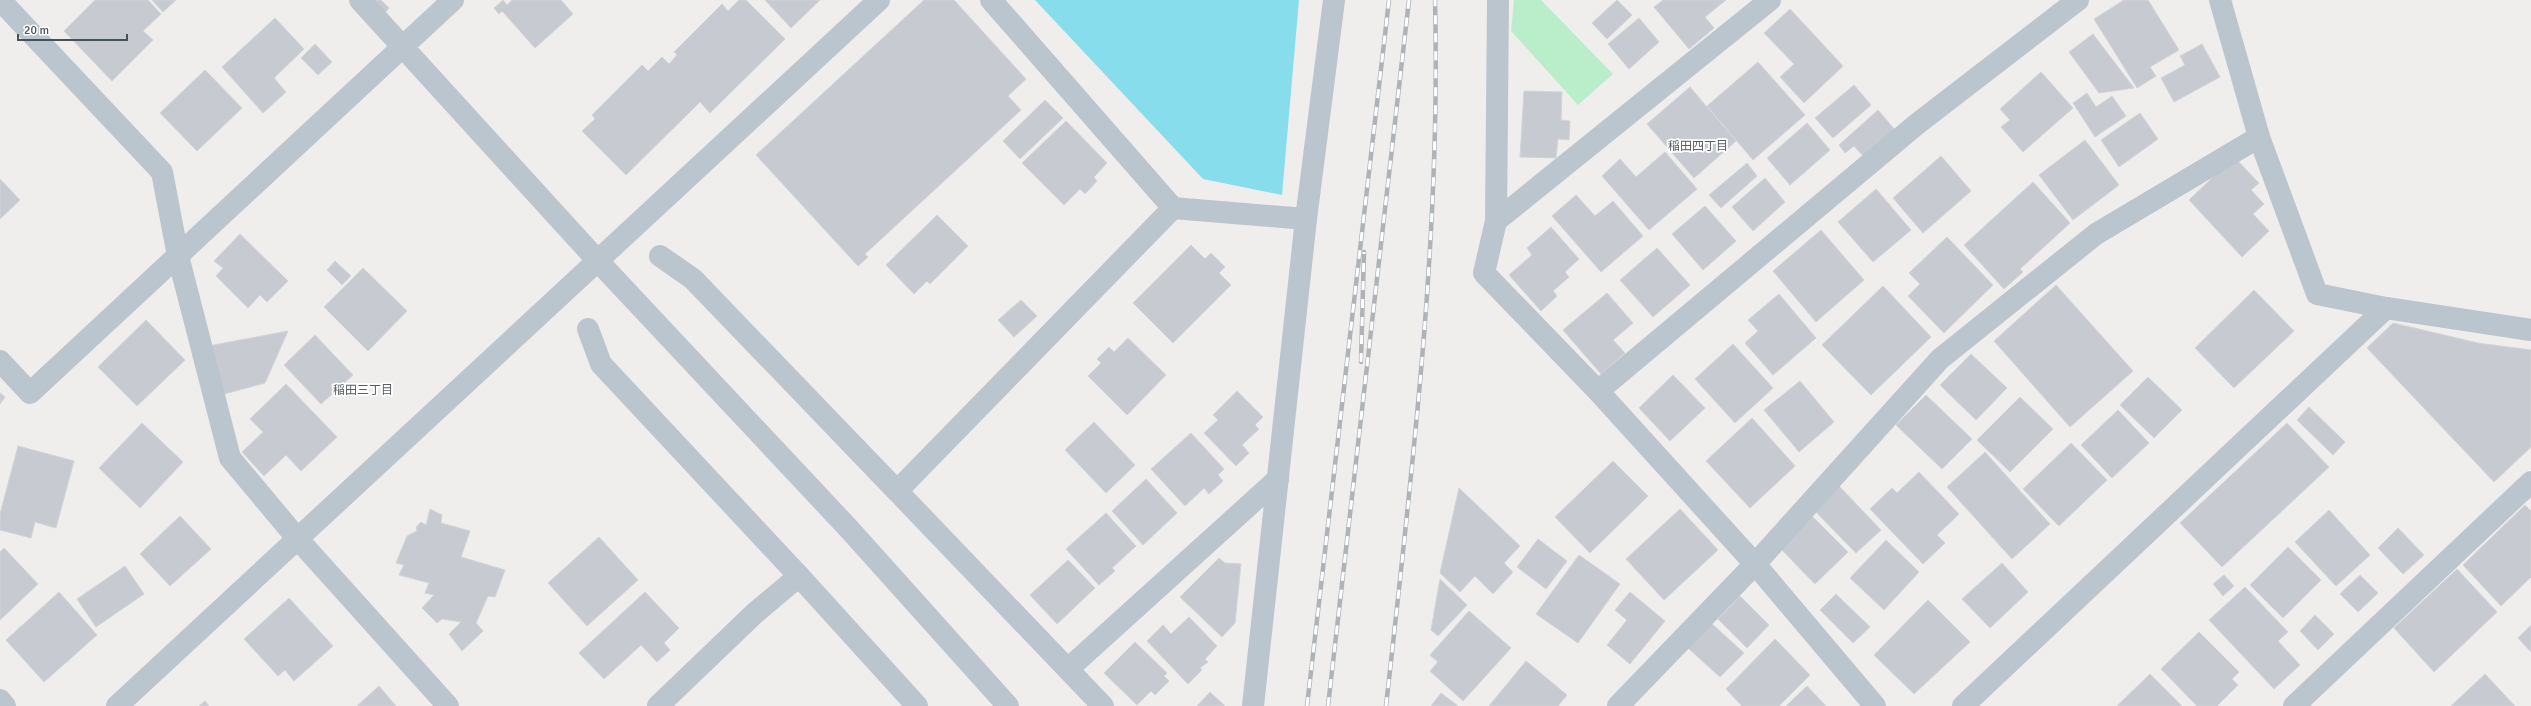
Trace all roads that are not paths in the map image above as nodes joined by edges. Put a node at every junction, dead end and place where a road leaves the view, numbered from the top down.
1 (0, 0) edge
2 (360, 0) edge
3 (453, 0) edge
4 (879, 0) edge
5 (991, 0) edge
6 (1334, 0) edge
7 (1498, 0) edge
8 (1770, 0) edge
9 (2078, 0) edge
10 (2220, 0) edge
11 (404, 46) junction
12 (2259, 137) junction
13 (1173, 208) junction
14 (1306, 219) junction
15 (1496, 220) junction
16 (178, 256) junction
17 (660, 256) dead end
18 (597, 260) junction
19 (2386, 308) junction
20 (588, 329) dead end
21 (2531, 330) edge
22 (0, 361) edge
23 (1598, 391) junction
24 (1278, 479) junction
25 (2531, 482) edge
26 (897, 490) junction
27 (296, 538) junction
28 (1755, 564) junction
29 (798, 576) junction
30 (1068, 669) junction
31 (0, 700) edge
32 (5, 706) edge
33 (117, 706) edge
34 (448, 706) edge
35 (658, 706) edge
36 (917, 706) edge
37 (1008, 706) edge
38 (1103, 706) edge
39 (1253, 706) edge
40 (1618, 706) edge
41 (1875, 706) edge
42 (1964, 706) edge
43 (2294, 706) edge

1 - 16 street
2 - 11 street
3 - 11 street
4 - 18 street
5 - 13 street
6 - 14 street
7 - 15 street
8 - 15 street
9 - 23 street
10 - 12 street
11 - 16 street
11 - 18 street
12 - 19 street
12 - 28 street
13 - 14 street
13 - 26 street
14 - 24 street
15 - 23 street
16 - 22 street
16 - 27 street
17 - 26 street
18 - 27 street
18 - 37 street
19 - 21 street
19 - 42 street
20 - 29 street
23 - 28 street
24 - 30 street
24 - 39 street
25 - 43 street
26 - 30 street
27 - 33 street
27 - 34 street
28 - 40 street
28 - 41 street
29 - 35 street
29 - 36 street
30 - 38 street
31 - 32 street

